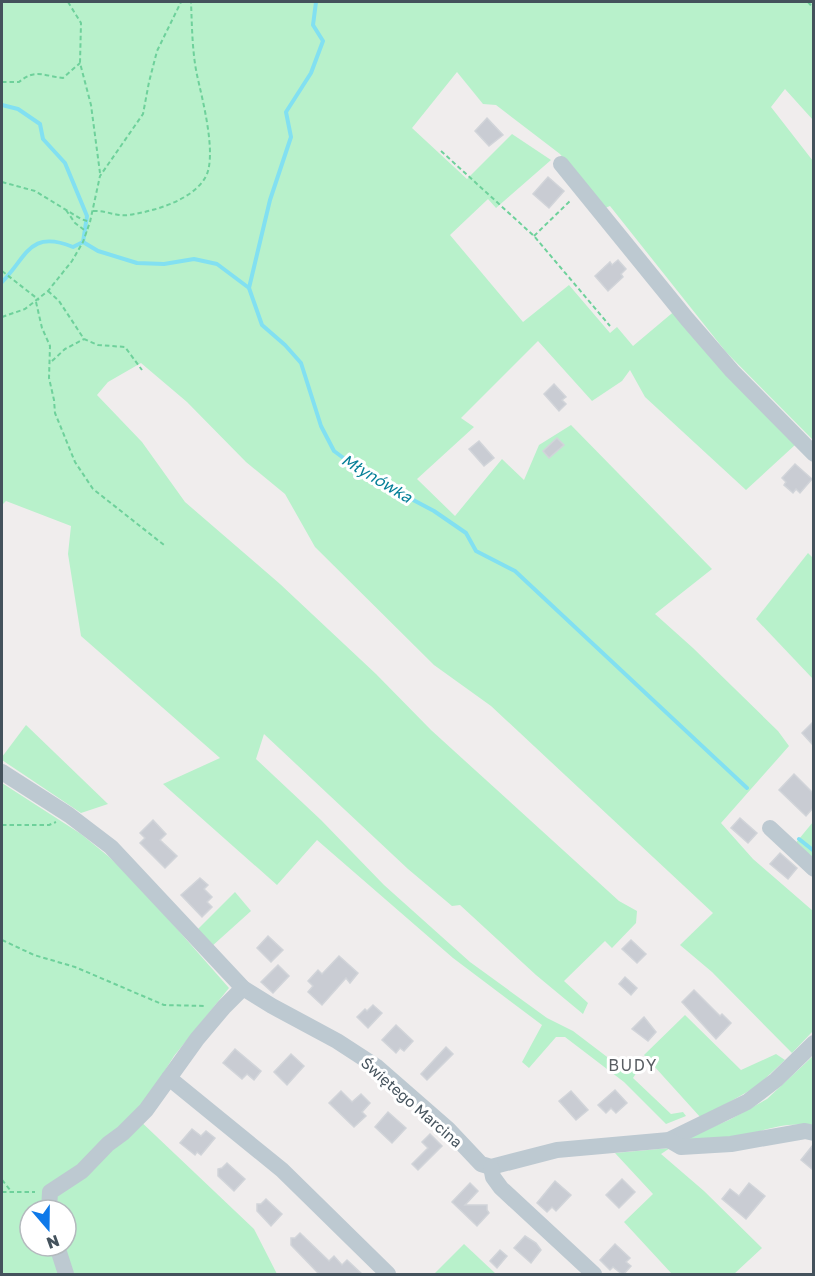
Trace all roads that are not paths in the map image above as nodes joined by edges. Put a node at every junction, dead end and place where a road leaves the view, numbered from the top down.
1 (561, 164) dead end
2 (813, 453) edge
3 (2, 772) edge
4 (770, 828) dead end
5 (813, 869) edge
6 (243, 988) junction
7 (813, 1043) edge
8 (169, 1078) junction
9 (813, 1133) edge
10 (669, 1140) junction
11 (491, 1167) junction
12 (50, 1198) edge
13 (61, 1258) edge
14 (66, 1275) edge
15 (388, 1275) edge
16 (594, 1275) edge

1 - 2 street
3 - 6 street, Świętego Marcina
4 - 5 street
6 - 8 street
6 - 11 street, Świętego Marcina
7 - 10 street
8 - 12 street
8 - 15 street
9 - 10 street
10 - 11 street
11 - 16 street
13 - 14 street

